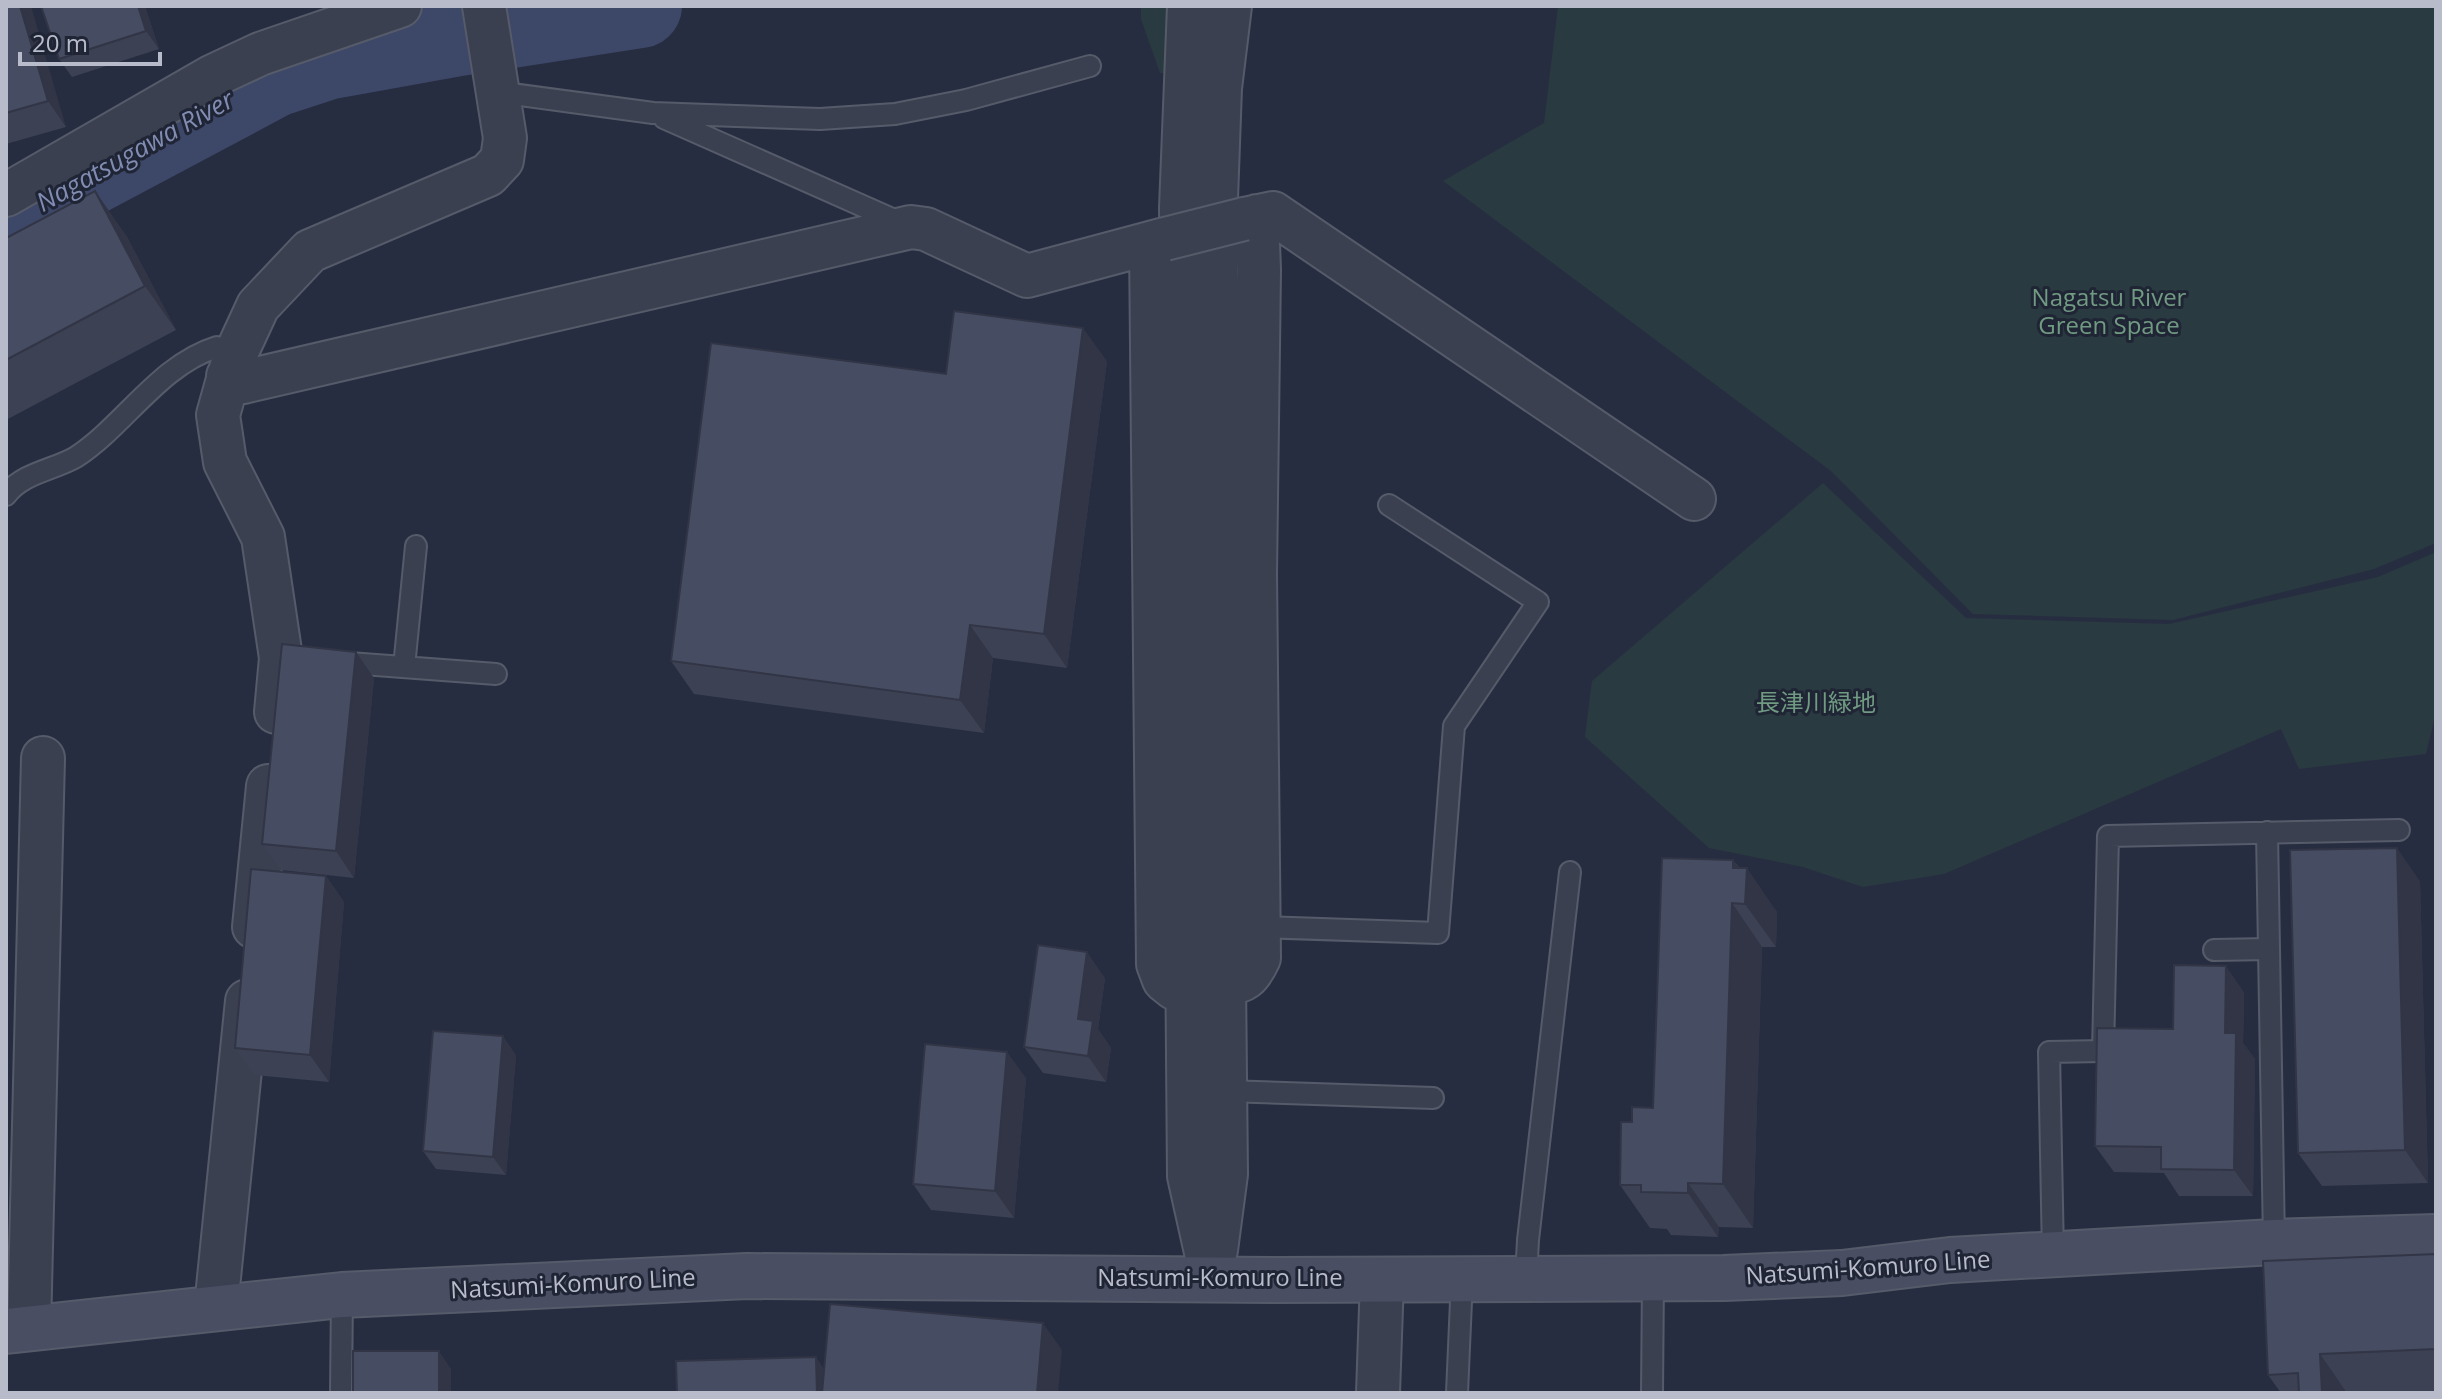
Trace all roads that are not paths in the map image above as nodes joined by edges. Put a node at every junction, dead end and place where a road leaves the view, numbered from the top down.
1 (400, 6) edge
2 (484, 6) edge
3 (1189, 6) edge
4 (1230, 6) edge
5 (1090, 66) dead end
6 (494, 74) junction
7 (653, 113) junction
8 (6, 195) edge
9 (1250, 217) junction
10 (911, 227) junction
11 (1158, 241) junction
12 (231, 367) junction
13 (6, 495) edge
14 (1694, 499) dead end
15 (1389, 505) dead end
16 (416, 546) dead end
17 (297, 659) junction
18 (404, 667) junction
19 (496, 674) dead end
20 (43, 758) dead end
21 (2399, 830) dead end
22 (2267, 832) junction
23 (1570, 872) dead end
24 (1259, 927) junction
25 (2269, 949) junction
26 (2214, 950) dead end
27 (1206, 985) junction
28 (1225, 1091) junction
29 (1433, 1098) dead end
30 (2436, 1237) edge
31 (2274, 1242) junction
32 (2053, 1255) junction
33 (1462, 1278) junction
34 (1526, 1278) junction
35 (1653, 1278) junction
36 (1212, 1279) junction
37 (1382, 1279) junction
38 (342, 1295) junction
39 (216, 1307) junction
40 (18, 1330) edge
41 (341, 1393) edge
42 (1378, 1393) edge
43 (1457, 1393) edge
44 (1652, 1393) edge

1 - 8 street
2 - 6 street
3 - 27 street
4 - 27 street
5 - 7 lane
6 - 7 lane
6 - 12 street
7 - 10 lane
9 - 11 street, bridge
9 - 14 street
9 - 24 street
10 - 11 street
10 - 12 street
11 - 27 street
12 - 13 lane
12 - 17 street
15 - 24 lane
16 - 18 lane
17 - 18 lane
17 - 39 street
18 - 19 lane
20 - 40 street
21 - 22 lane
22 - 25 lane
22 - 32 lane
23 - 34 lane
24 - 27 street
25 - 26 lane
25 - 31 lane
27 - 28 street
27 - 36 street
28 - 29 lane
28 - 36 street
30 - 31 main road, Natsumi-Komuro Line
31 - 32 main road, Natsumi-Komuro Line
32 - 35 main road, Natsumi-Komuro Line
33 - 34 main road, Natsumi-Komuro Line
33 - 37 main road, Natsumi-Komuro Line
33 - 43 lane
34 - 35 main road, Natsumi-Komuro Line
35 - 44 lane
36 - 37 main road, Natsumi-Komuro Line
36 - 38 main road, Natsumi-Komuro Line
37 - 42 street
38 - 39 main road, Natsumi-Komuro Line
38 - 41 lane
39 - 40 main road, Natsumi-Komuro Line

